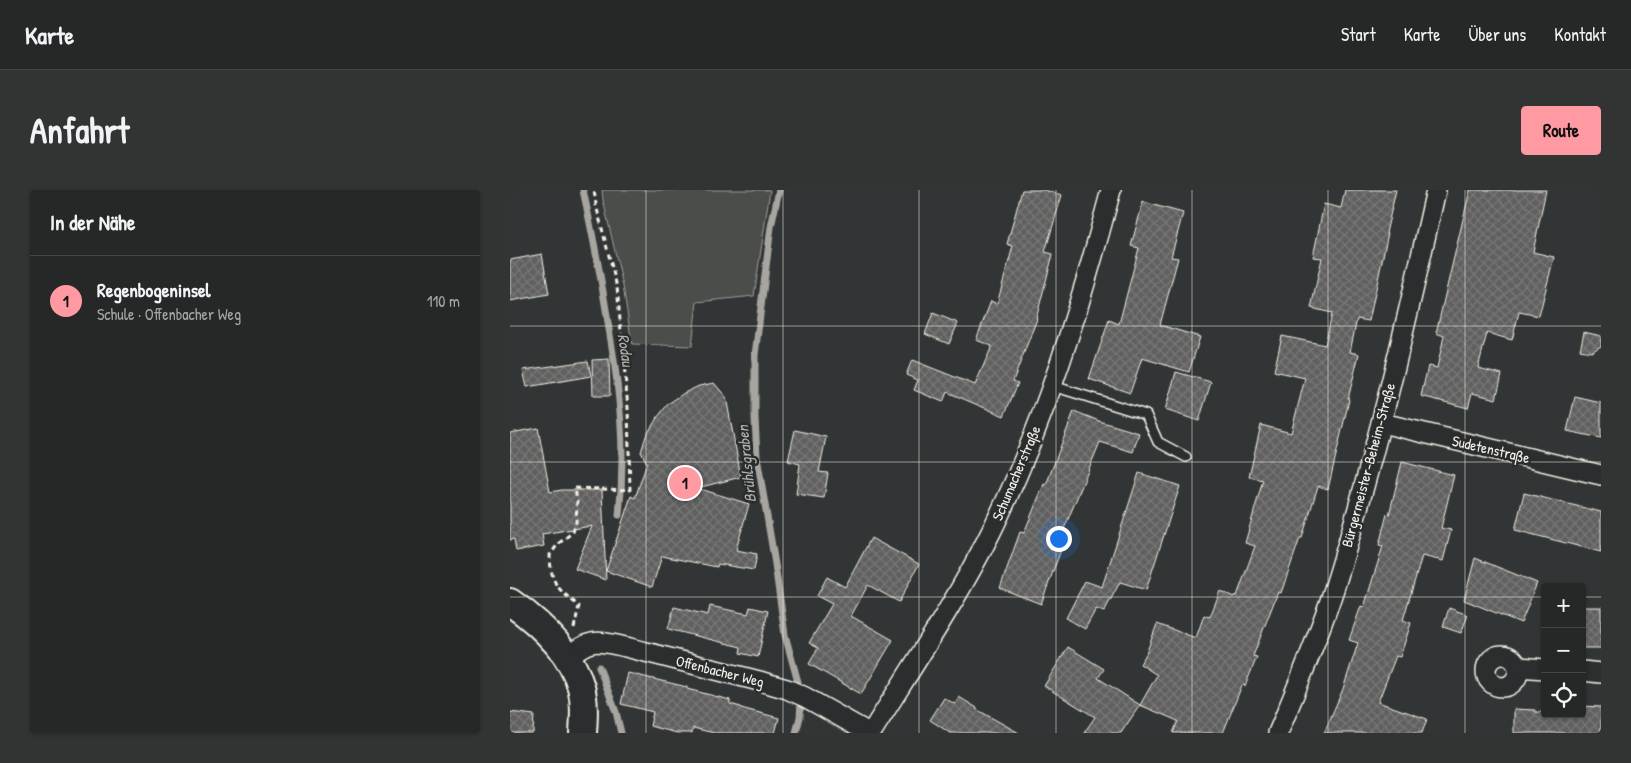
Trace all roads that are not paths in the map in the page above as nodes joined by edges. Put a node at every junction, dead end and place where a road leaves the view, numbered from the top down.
1 (1111, 190) edge
2 (1436, 190) edge
3 (1053, 386) junction
4 (1382, 424) junction
5 (1186, 457) dead end
6 (1601, 475) edge
7 (510, 602) edge
8 (572, 654) junction
9 (1518, 667) dead end
10 (1541, 669) edge
11 (1586, 671) edge
12 (1601, 673) edge
13 (584, 733) edge
14 (870, 733) edge
15 (1278, 733) edge

1 - 3 street, Schumacherstraße
2 - 4 street, Bürgermeister-Beheim-Straße
3 - 5 lane
3 - 14 street, Schumacherstraße
4 - 6 street, Sudetenstraße
4 - 15 street, Bürgermeister-Beheim-Straße
7 - 8 main road
8 - 13 main road
8 - 14 street, Offenbacher Weg
9 - 10 street
11 - 12 street

